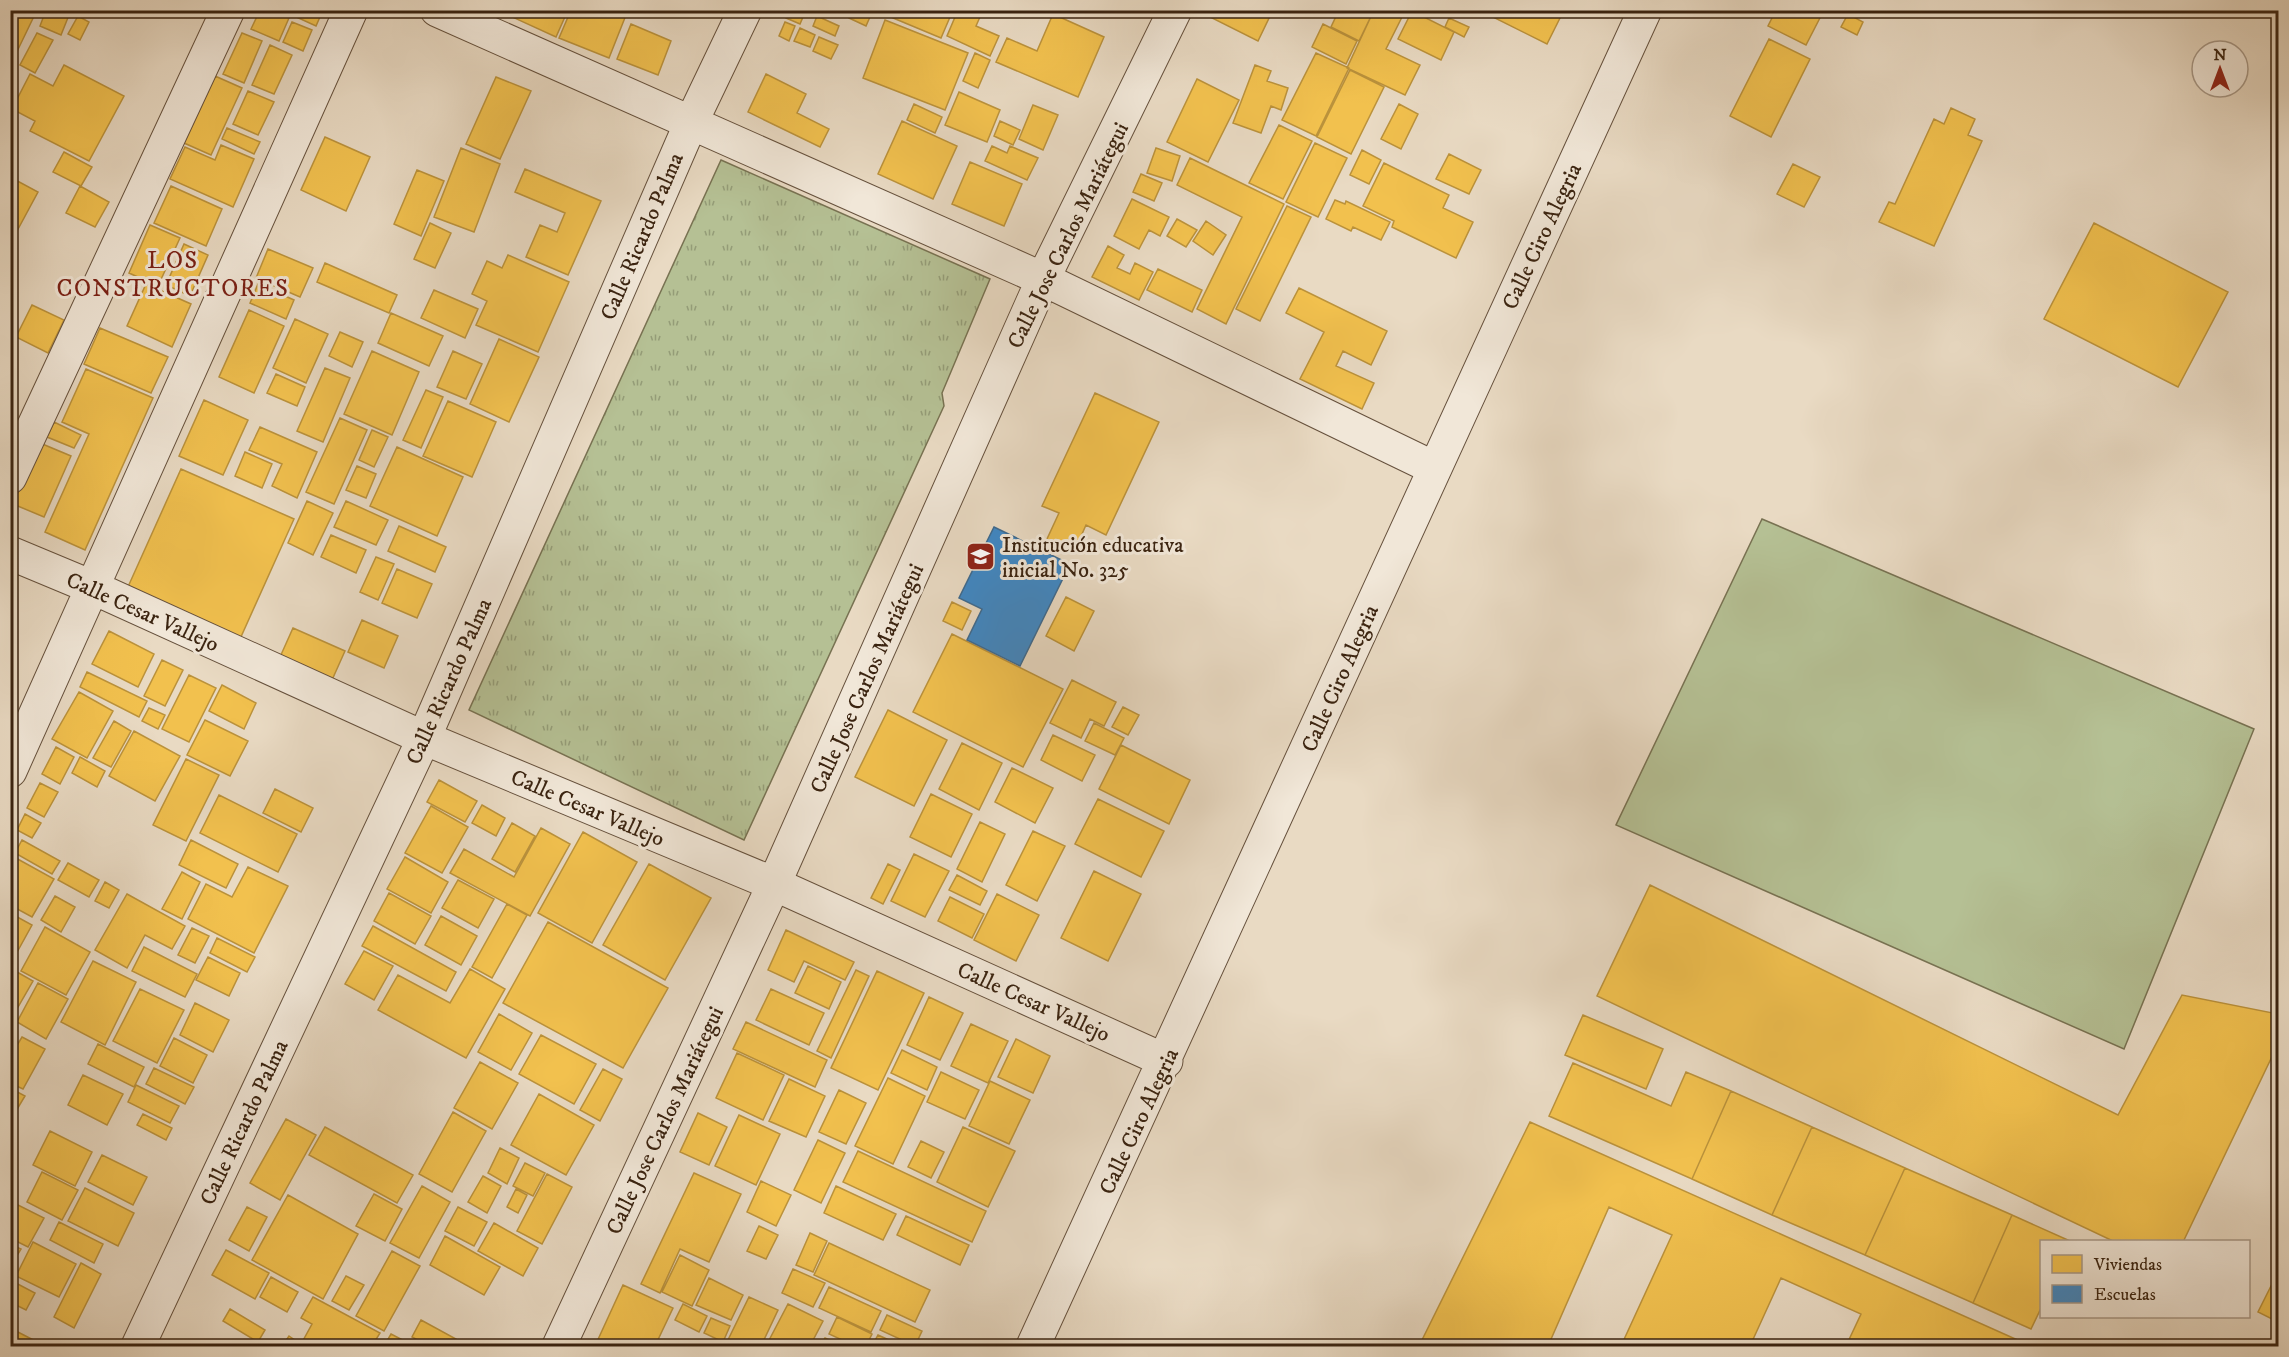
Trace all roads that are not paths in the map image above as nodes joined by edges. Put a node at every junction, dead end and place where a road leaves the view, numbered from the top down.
1 (228, 10) edge
2 (351, 10) edge
3 (437, 10) edge
4 (744, 10) edge
5 (1176, 10) edge
6 (1645, 10) edge
7 (690, 125) junction
8 (1043, 279) junction
9 (1434, 468) junction
10 (10, 477) edge
11 (10, 553) edge
12 (94, 588) junction
13 (424, 738) junction
14 (10, 771) edge
15 (774, 884) junction
16 (1166, 1061) junction
17 (138, 1347) edge
18 (559, 1347) edge
19 (1033, 1347) edge

1 - 10 street
2 - 12 street
3 - 7 street
4 - 7 street, Calle Ricardo Palma
5 - 8 street, Calle Jose Carlos Mariátegui
6 - 9 street, Calle Ciro Alegria
7 - 8 street
7 - 13 street, Calle Ricardo Palma
8 - 9 street
8 - 15 street, Calle Jose Carlos Mariátegui
9 - 16 street, Calle Ciro Alegria
11 - 12 street, Calle Cesar Vallejo
12 - 13 street, Calle Cesar Vallejo
12 - 14 street
13 - 15 street, Calle Cesar Vallejo
13 - 17 street, Calle Ricardo Palma
15 - 16 street, Calle Cesar Vallejo
15 - 18 street, Calle Jose Carlos Mariátegui
16 - 19 street, Calle Ciro Alegria

